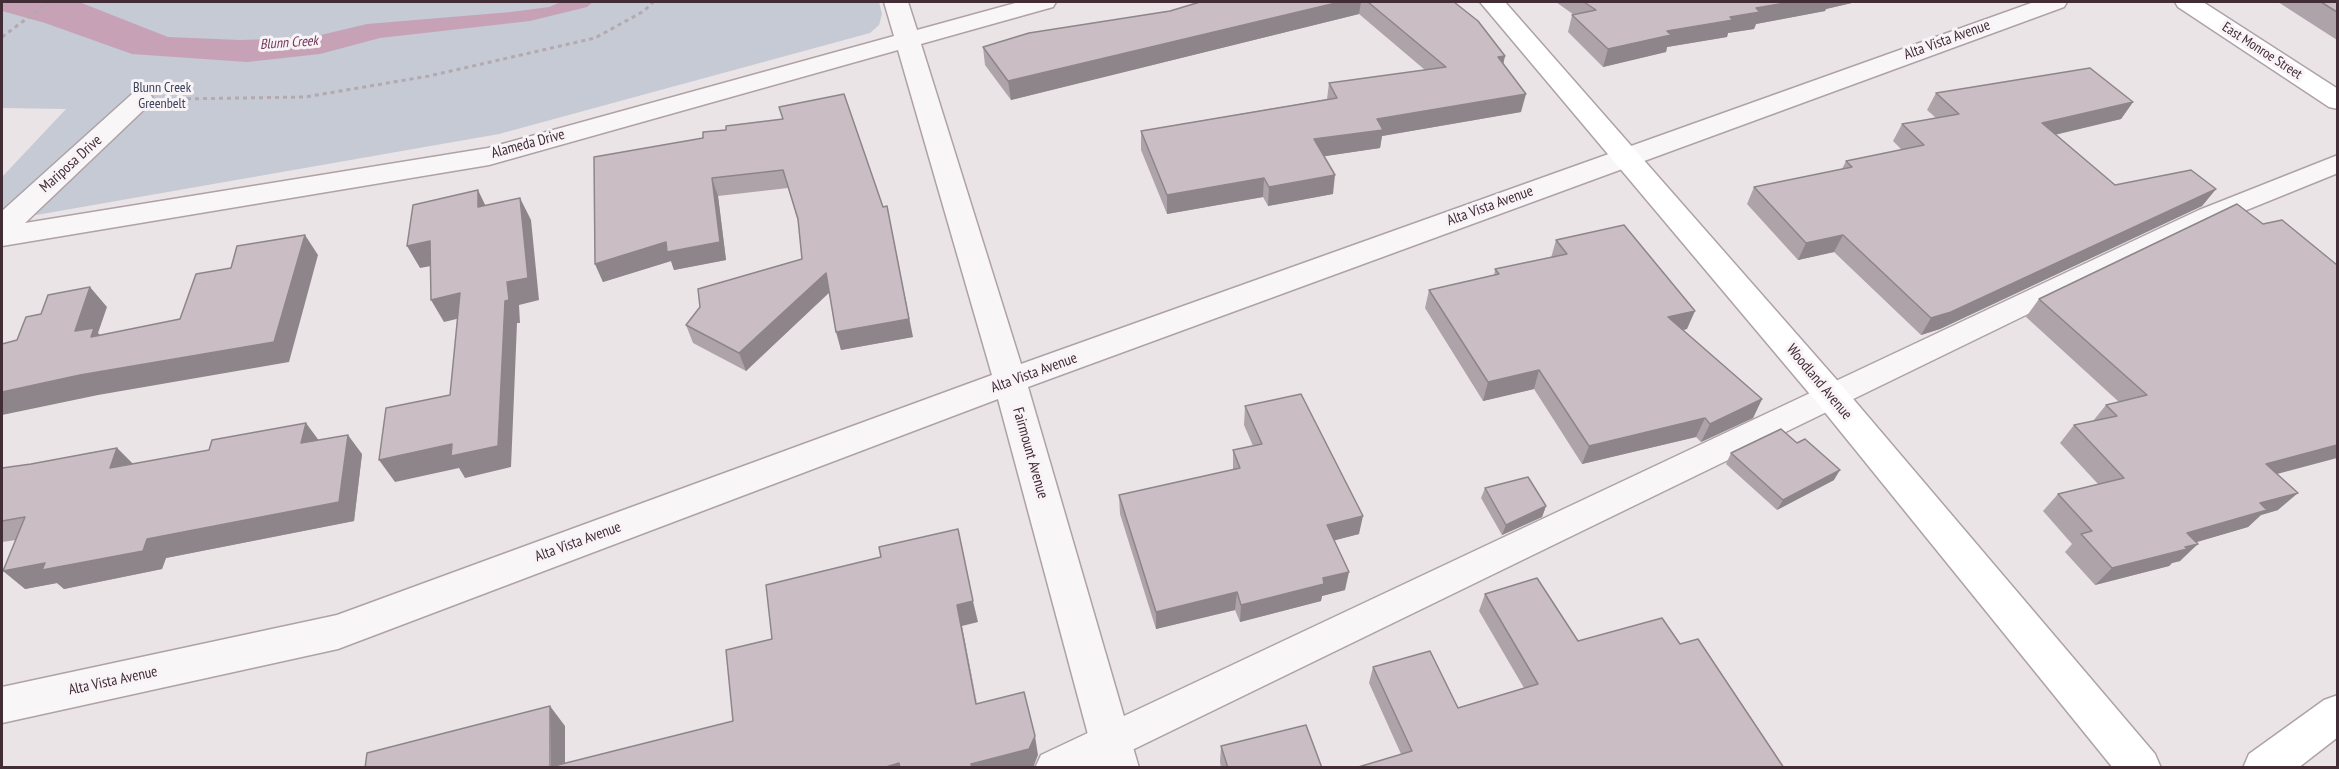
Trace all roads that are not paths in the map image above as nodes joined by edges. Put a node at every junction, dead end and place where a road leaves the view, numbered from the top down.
1 (896, 2) edge
2 (1044, 2) edge
3 (1492, 2) edge
4 (2055, 2) edge
5 (2187, 2) edge
6 (906, 40) junction
7 (141, 100) road end
8 (2337, 101) edge
9 (1625, 157) junction
10 (2337, 163) edge
11 (2, 227) edge
12 (2, 236) edge
13 (1010, 381) junction
14 (1831, 396) junction
15 (2, 705) edge
16 (2337, 713) edge
17 (1114, 754) edge
18 (1054, 768) edge
19 (2140, 768) edge
20 (2264, 768) edge

1 - 6 street, Fairmount Avenue
2 - 6 street, Alameda Drive
3 - 9 street, Woodland Avenue
4 - 9 street, Alta Vista Avenue
5 - 8 street, East Monroe Street
6 - 12 street, Alameda Drive
6 - 13 street, Fairmount Avenue
7 - 11 street, Mariposa Drive
9 - 13 street, Alta Vista Avenue
9 - 14 street, Woodland Avenue
10 - 14 lane
13 - 15 street, Alta Vista Avenue
13 - 17 street, Fairmount Avenue
14 - 17 lane
14 - 19 street, Woodland Avenue
16 - 20 street
17 - 18 lane

